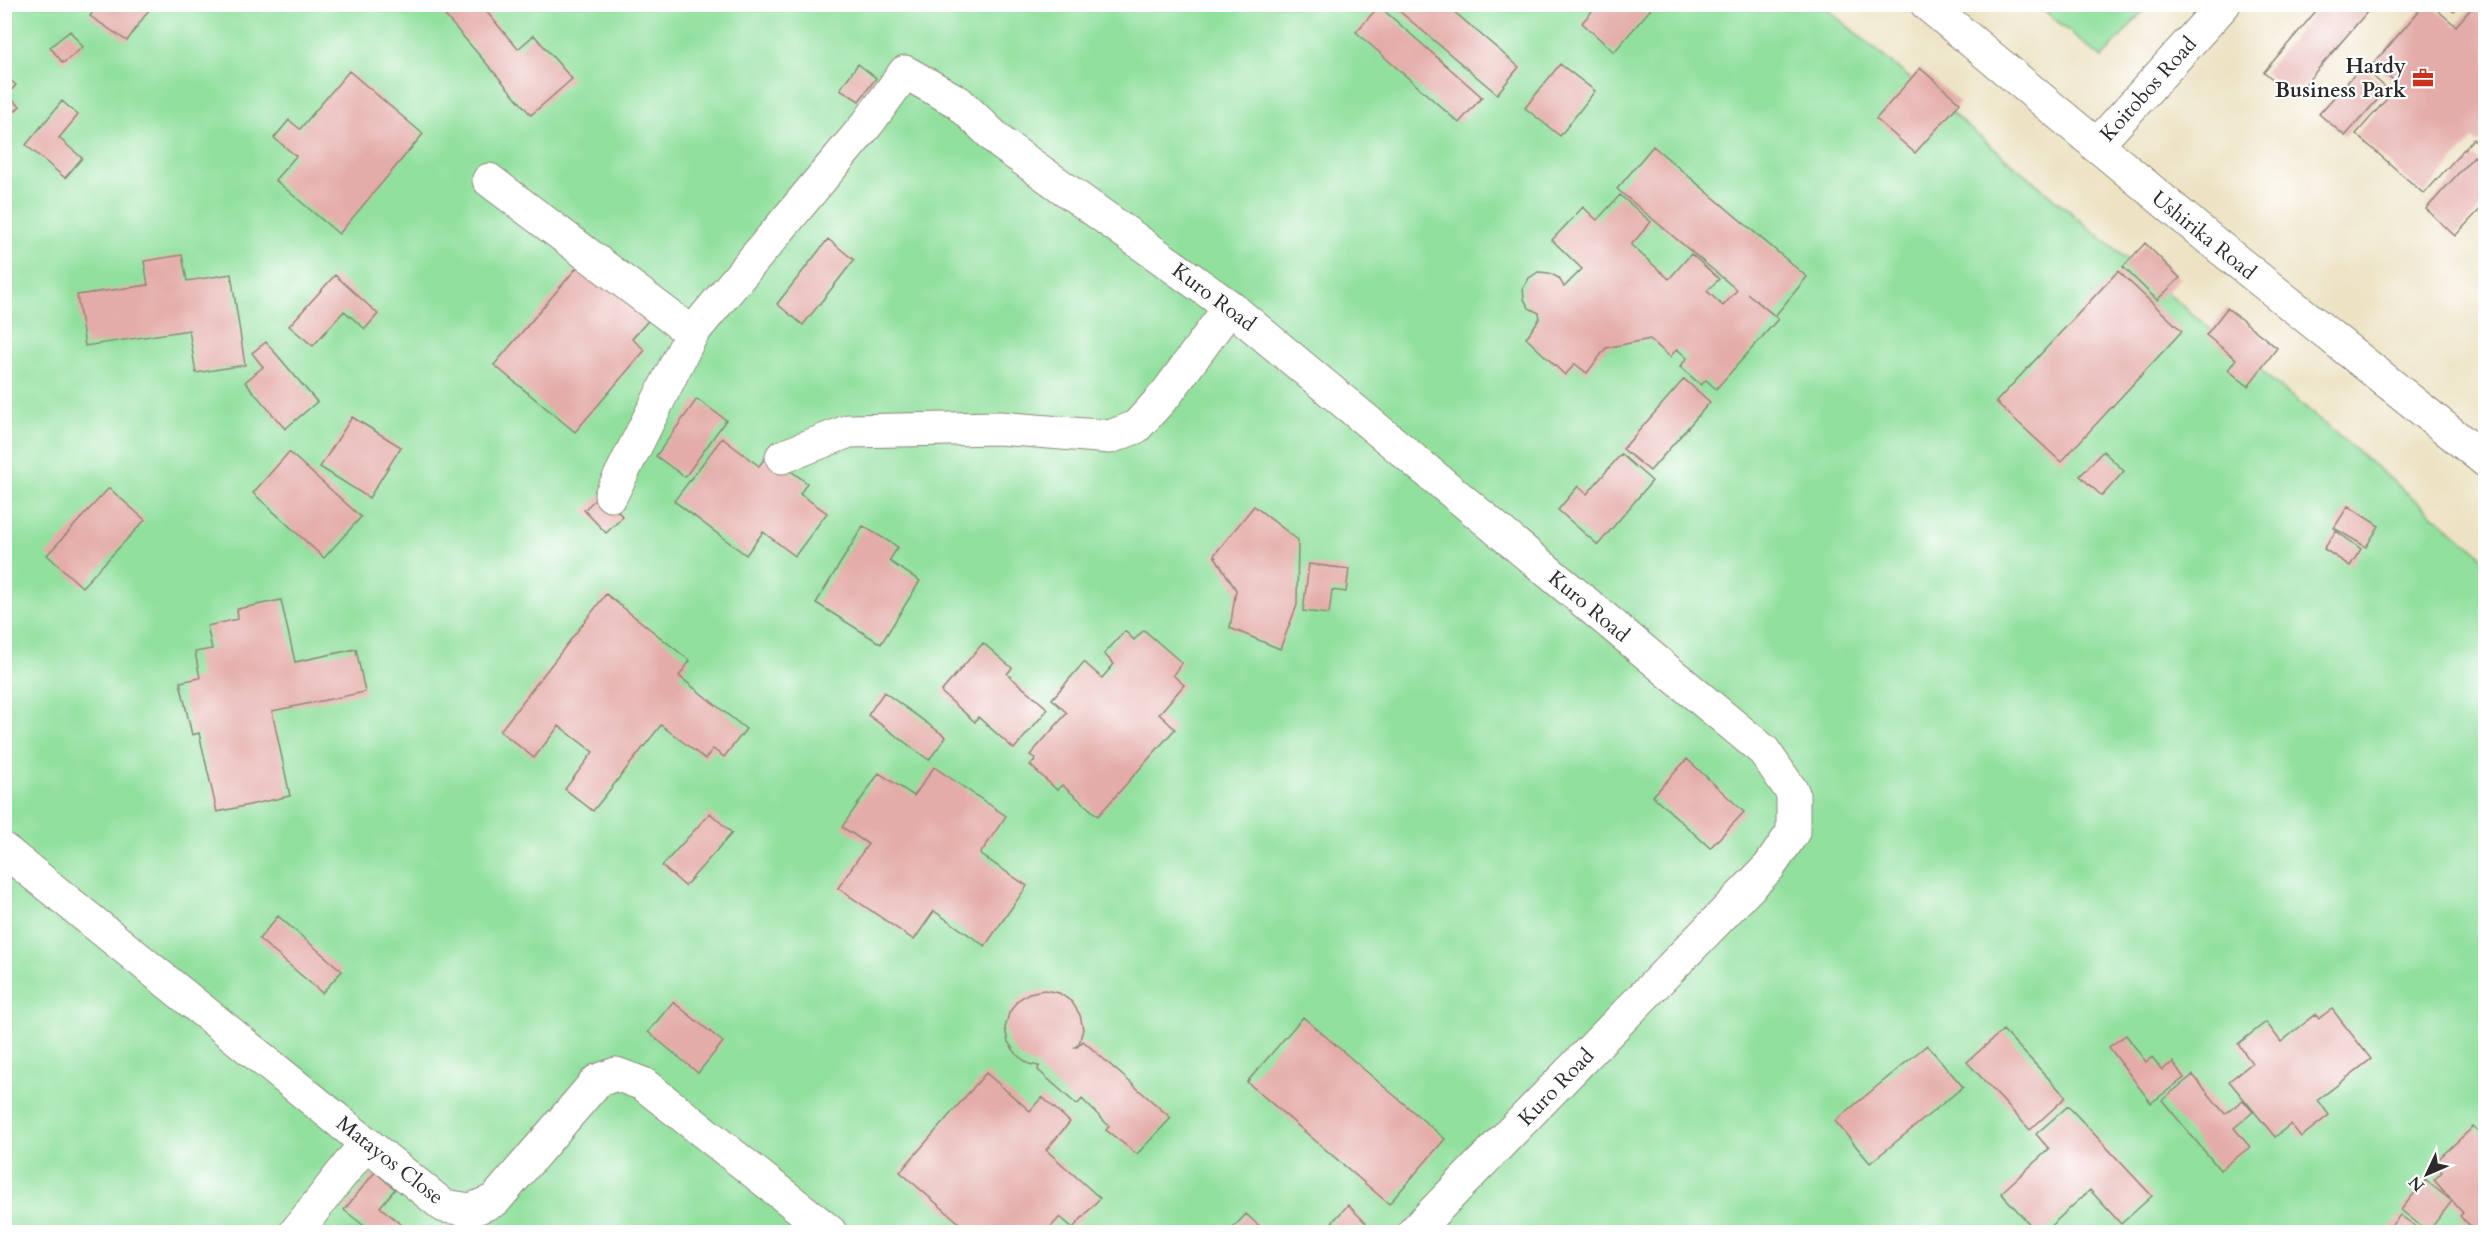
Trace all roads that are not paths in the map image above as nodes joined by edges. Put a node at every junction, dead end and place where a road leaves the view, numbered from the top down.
1 (1927, 4) edge
2 (2224, 4) edge
3 (2096, 146) junction
4 (489, 180) dead end
5 (1230, 308) junction
6 (692, 333) junction
7 (782, 457) dead end
8 (2486, 461) edge
9 (611, 495) dead end
10 (4, 850) edge
11 (366, 1143) junction
12 (296, 1233) edge
13 (830, 1233) edge
14 (1414, 1233) edge

1 - 3 street, Ushirika Road
2 - 3 street, Koitobos Road
3 - 8 street, Ushirika Road
4 - 6 street
5 - 6 street, Kuro Road
5 - 7 street
5 - 14 street, Kuro Road
6 - 9 street
10 - 11 street, Matayos Close
11 - 12 street
11 - 13 street, Matayos Close

